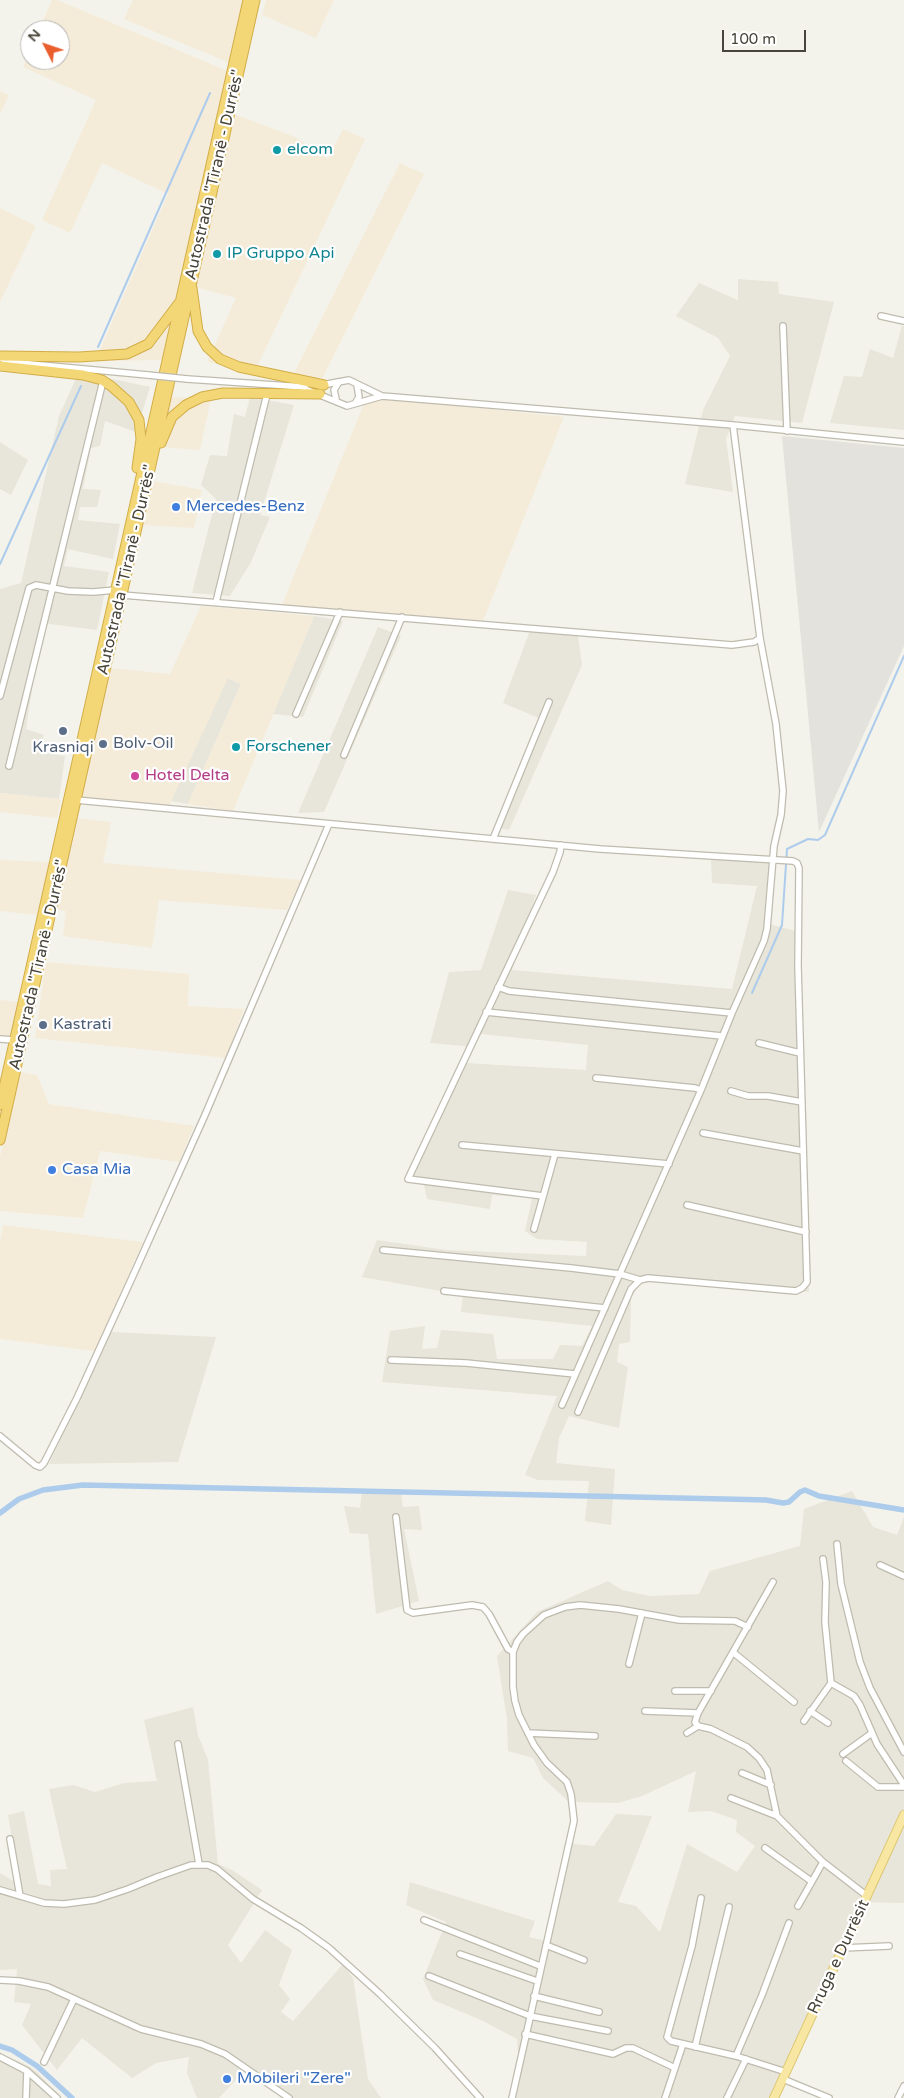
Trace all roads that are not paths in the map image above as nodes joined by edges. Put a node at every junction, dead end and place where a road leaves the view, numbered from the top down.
1 (248, 0) edge
2 (254, 0) edge
3 (192, 281) junction
4 (180, 301) junction
5 (881, 316) dead end
6 (904, 321) edge
7 (783, 326) dead end
8 (0, 357) edge
9 (3, 365) edge
10 (103, 381) junction
11 (339, 382) junction
12 (324, 385) junction
13 (357, 385) junction
14 (303, 388) junction
15 (267, 394) junction
16 (320, 394) junction
17 (382, 396) junction
18 (336, 399) junction
19 (356, 402) junction
20 (733, 425) junction
21 (787, 431) junction
22 (904, 442) edge
23 (137, 494) junction
24 (138, 520) junction
25 (52, 589) junction
26 (119, 592) junction
27 (216, 602) junction
28 (340, 612) junction
29 (402, 617) junction
30 (760, 638) junction
31 (0, 696) edge
32 (549, 702) dead end
33 (296, 714) dead end
34 (344, 754) dead end
35 (10, 766) dead end
36 (76, 800) junction
37 (329, 824) junction
38 (493, 839) junction
39 (561, 845) junction
40 (772, 861) junction
41 (498, 987) junction
42 (486, 1012) junction
43 (732, 1013) junction
44 (722, 1036) junction
45 (0, 1038) edge
46 (14, 1040) junction
47 (759, 1043) dead end
48 (800, 1053) junction
49 (596, 1078) dead end
50 (701, 1090) junction
51 (732, 1091) dead end
52 (802, 1102) junction
53 (0, 1105) edge
54 (703, 1133) dead end
55 (0, 1140) edge
56 (462, 1145) dead end
57 (803, 1151) junction
58 (555, 1154) junction
59 (669, 1164) junction
60 (543, 1196) junction
61 (687, 1205) dead end
62 (534, 1229) dead end
63 (806, 1232) junction
64 (383, 1250) dead end
65 (620, 1274) junction
66 (640, 1280) junction
67 (444, 1291) dead end
68 (605, 1308) junction
69 (391, 1360) dead end
70 (575, 1374) junction
71 (562, 1405) dead end
72 (578, 1412) dead end
73 (0, 1436) edge
74 (396, 1517) dead end
75 (837, 1544) dead end
76 (823, 1558) dead end
77 (880, 1566) dead end
78 (904, 1576) edge
79 (773, 1582) dead end
80 (642, 1613) junction
81 (748, 1627) junction
82 (513, 1652) junction
83 (734, 1653) junction
84 (629, 1664) dead end
85 (831, 1683) junction
86 (675, 1691) dead end
87 (711, 1691) junction
88 (794, 1702) dead end
89 (645, 1711) dead end
90 (810, 1712) junction
91 (698, 1713) junction
92 (804, 1721) dead end
93 (828, 1723) dead end
94 (698, 1726) junction
95 (528, 1733) junction
96 (687, 1733) dead end
97 (872, 1733) junction
98 (595, 1736) dead end
99 (178, 1744) dead end
100 (904, 1752) edge
101 (843, 1754) dead end
102 (846, 1761) dead end
103 (742, 1773) dead end
104 (771, 1786) junction
105 (904, 1786) edge
106 (731, 1798) dead end
107 (904, 1815) edge
108 (777, 1816) junction
109 (10, 1839) dead end
110 (765, 1848) dead end
111 (823, 1862) junction
112 (199, 1864) junction
113 (811, 1881) junction
114 (0, 1890) edge
115 (20, 1896) junction
116 (867, 1896) junction
117 (701, 1898) dead end
118 (798, 1906) dead end
119 (729, 1907) dead end
120 (424, 1920) dead end
121 (789, 1922) dead end
122 (546, 1945) junction
123 (889, 1946) dead end
124 (843, 1948) junction
125 (460, 1954) dead end
126 (584, 1960) dead end
127 (540, 1966) junction
128 (429, 1976) dead end
129 (0, 1980) edge
130 (537, 1981) junction
131 (534, 1996) junction
132 (74, 1999) junction
133 (599, 2012) dead end
134 (530, 2016) junction
135 (608, 2031) dead end
136 (525, 2034) junction
137 (683, 2044) junction
138 (695, 2047) junction
139 (736, 2056) junction
140 (0, 2057) edge
141 (746, 2059) junction
142 (44, 2062) dead end
143 (675, 2068) junction
144 (28, 2071) junction
145 (785, 2076) junction
146 (904, 2086) edge
147 (26, 2098) edge
148 (57, 2098) edge
149 (289, 2098) edge
150 (480, 2098) edge
151 (512, 2098) edge
152 (665, 2098) edge
153 (727, 2098) edge
154 (774, 2098) edge
155 (828, 2098) edge
156 (898, 2098) edge

1 - 4 highway, Autostrada "Tiranë - Durrës"
2 - 3 highway, Autostrada "Tiranë - Durrës"
3 - 12 highway
3 - 24 highway, Autostrada "Tiranë - Durrës"
4 - 8 highway
4 - 23 highway, Autostrada "Tiranë - Durrës"
5 - 6 street
7 - 21 street
8 - 9 street
9 - 10 highway
9 - 14 street, bridge
10 - 23 highway
10 - 25 street
11 - 12 street
11 - 13 street
11 - 18 street
12 - 14 street
13 - 17 street
13 - 19 street
14 - 16 street
15 - 16 highway
15 - 24 highway
15 - 27 street
16 - 18 street
17 - 19 street
17 - 20 street
18 - 19 street
20 - 21 street
20 - 30 street
21 - 22 street
23 - 26 highway, Autostrada "Tiranë - Durrës"
24 - 26 highway, Autostrada "Tiranë - Durrës"
25 - 26 street
25 - 31 street
25 - 35 street
26 - 27 street
26 - 36 highway, Autostrada "Tiranë - Durrës"
26 - 46 highway, Autostrada "Tiranë - Durrës"
27 - 28 street
28 - 29 street
28 - 33 street
29 - 30 street
29 - 34 street
30 - 40 street
32 - 38 street
36 - 37 street
36 - 55 highway, Autostrada "Tiranë - Durrës"
37 - 38 street
37 - 73 street
38 - 39 street
39 - 40 street
39 - 41 street
40 - 43 street
40 - 48 street
41 - 42 street
41 - 43 street
42 - 44 street
42 - 60 street
43 - 44 street
44 - 50 street
45 - 46 street
46 - 53 highway, Autostrada "Tiranë - Durrës"
47 - 48 street
48 - 52 street
49 - 50 street
50 - 59 street
51 - 52 street
52 - 57 street
54 - 57 street
56 - 58 street
57 - 63 street
58 - 59 street
58 - 60 street
59 - 65 street
60 - 62 street
61 - 63 street
63 - 66 street
64 - 65 street
65 - 66 street
65 - 68 street
66 - 72 street
67 - 68 street
68 - 70 street
69 - 70 street
70 - 71 street
74 - 82 street
75 - 100 street
76 - 85 street
77 - 78 street
79 - 81 street
80 - 81 street
80 - 82 street
80 - 84 street
81 - 83 street
82 - 95 street
83 - 87 street
83 - 88 street
85 - 90 street
85 - 97 street
86 - 87 street
87 - 91 street
89 - 91 street
90 - 92 street
90 - 93 street
91 - 94 street
94 - 96 street
94 - 104 street
95 - 98 street
95 - 122 street
97 - 101 street
97 - 105 street
99 - 112 street
102 - 105 street
103 - 104 street
104 - 108 street
106 - 108 street
107 - 116 main road, Rruga e Durrësit
108 - 111 street
109 - 115 street
110 - 113 street
111 - 113 street
111 - 116 street
112 - 115 street
112 - 150 street
113 - 118 street
114 - 115 street
116 - 124 main road, Rruga e Durrësit
117 - 137 street
119 - 138 street
120 - 127 street
121 - 139 street
122 - 126 street
122 - 127 street
123 - 124 street
124 - 145 main road, Rruga e Durrësit
125 - 130 street
127 - 130 street
128 - 134 street
129 - 132 street
130 - 131 street
131 - 133 street
131 - 134 street
132 - 142 street
132 - 149 street
134 - 135 street
134 - 136 street
136 - 143 street
136 - 151 street
137 - 138 street
137 - 143 street
138 - 139 street
139 - 141 street
140 - 144 street
141 - 145 street
141 - 153 street
143 - 152 street
144 - 147 street
144 - 148 street
145 - 154 main road, Rruga e Durrësit
145 - 155 street
146 - 156 street

